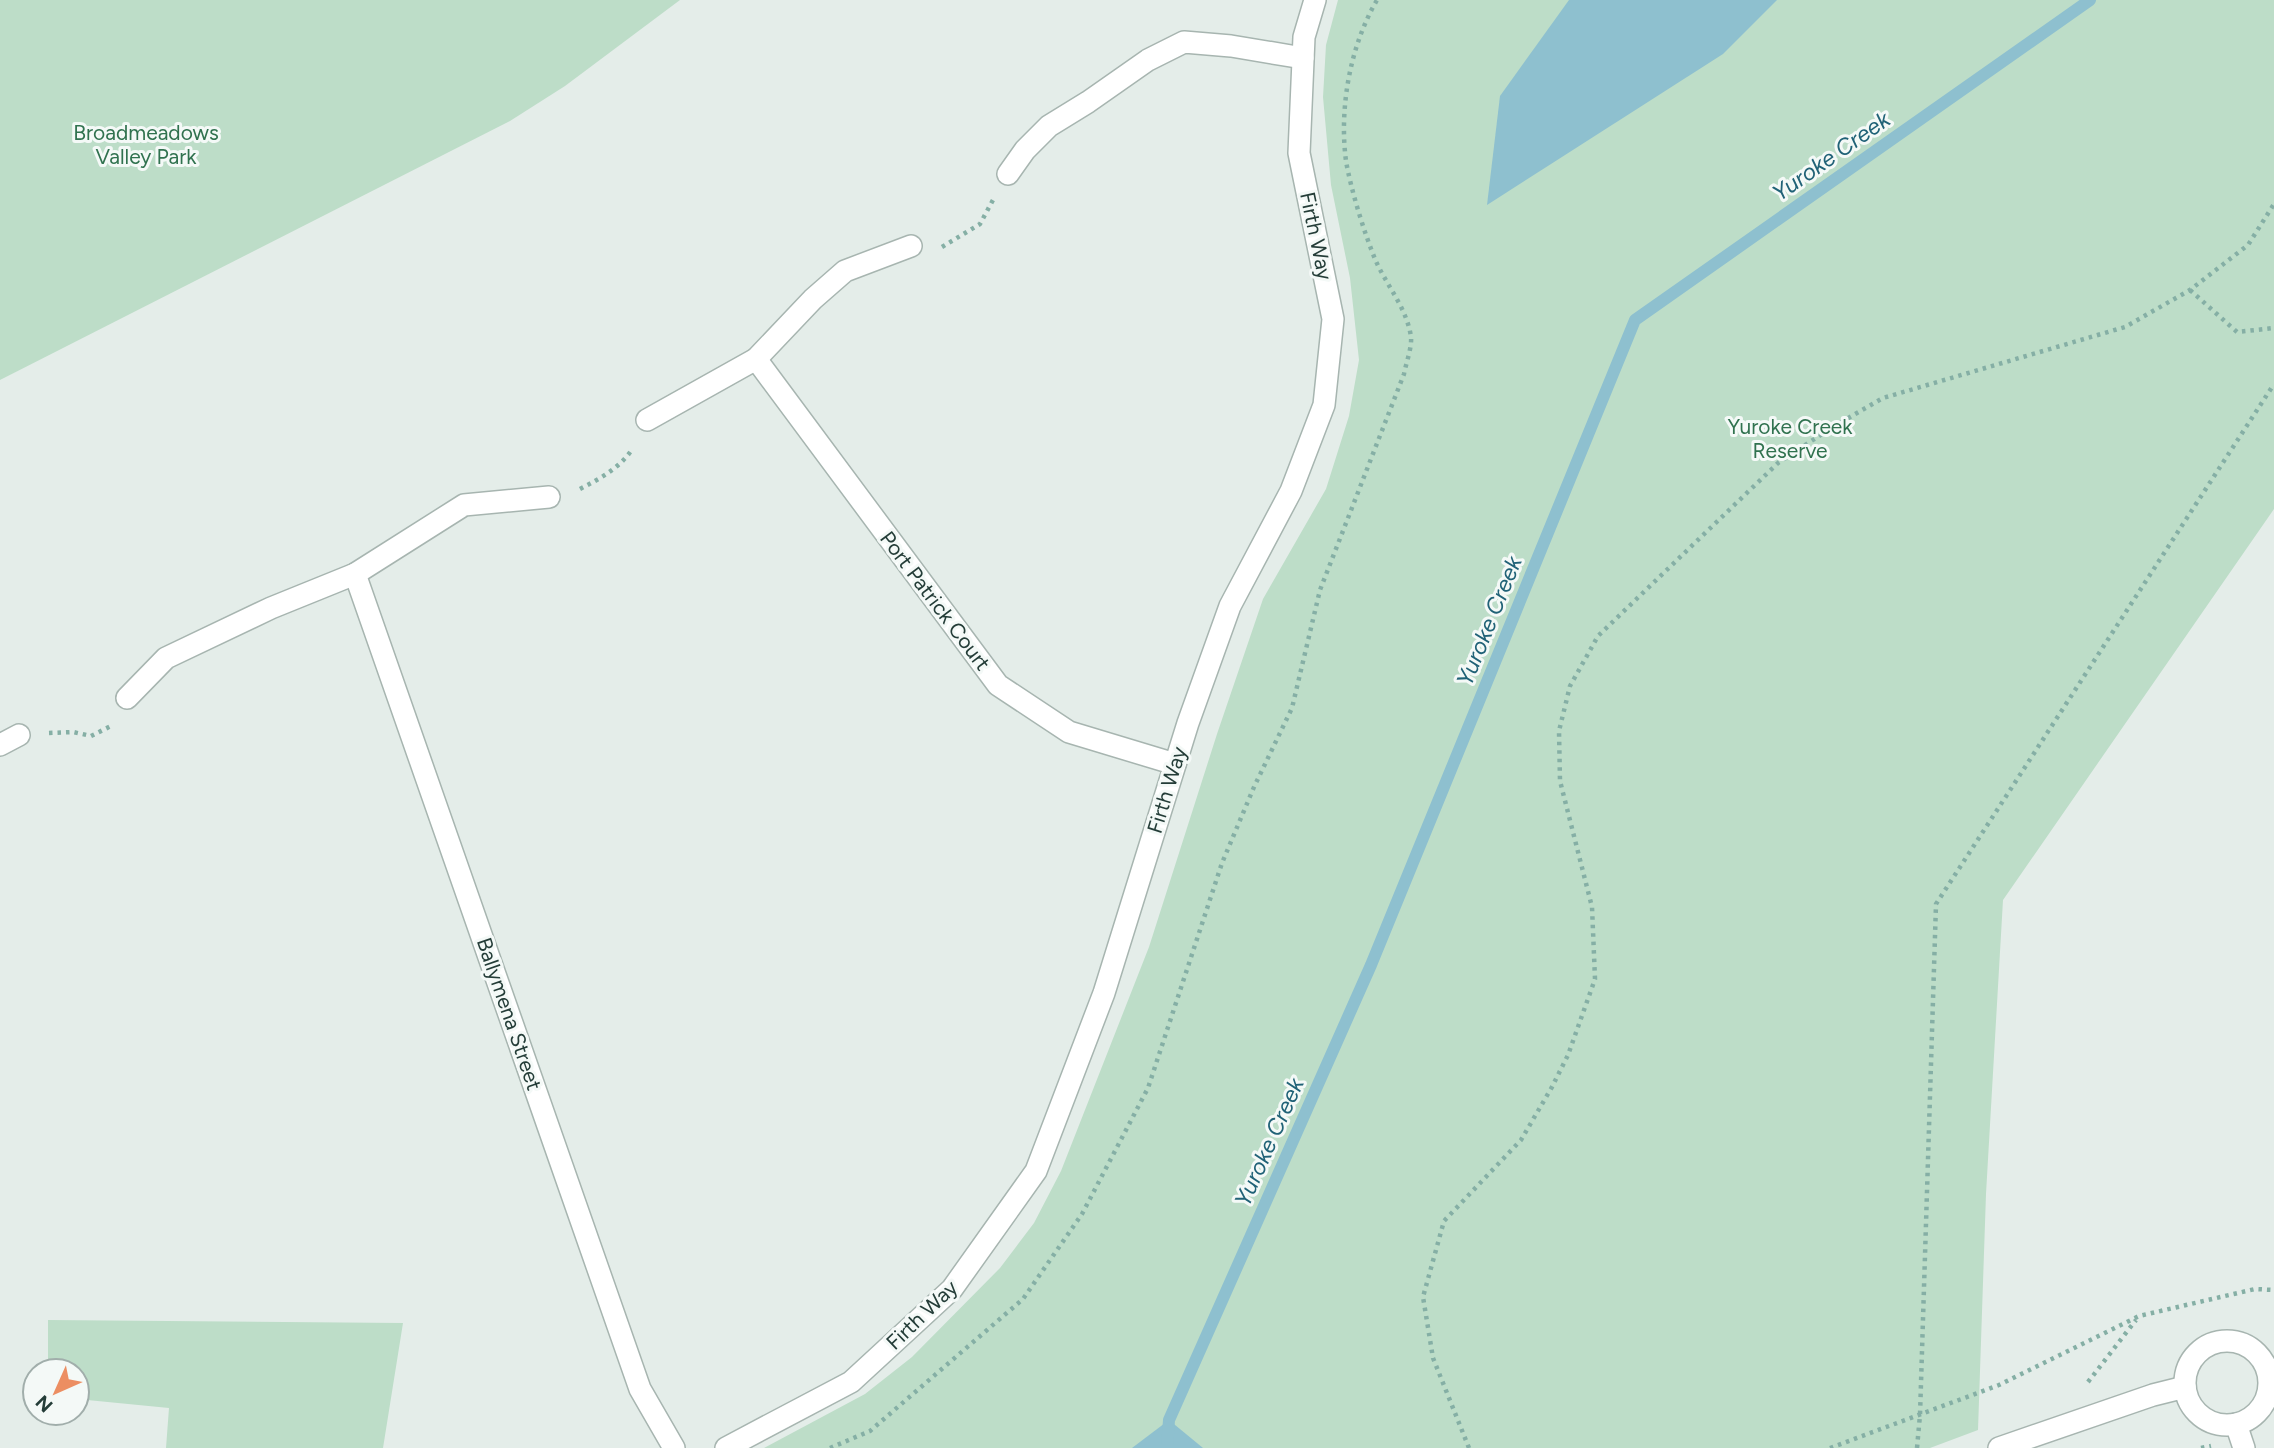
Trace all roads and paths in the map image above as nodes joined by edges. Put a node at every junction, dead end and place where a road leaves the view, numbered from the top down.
1 (1315, 0) edge
2 (1377, 0) edge
3 (1303, 58) junction
4 (1008, 174) joint
5 (2274, 204) edge
6 (911, 246) joint
7 (2190, 290) junction
8 (2274, 328) edge
9 (756, 359) junction
10 (2274, 384) edge
11 (647, 420) joint
12 (549, 497) joint
13 (355, 574) junction
14 (127, 698) joint
15 (9, 740) edge
16 (1175, 764) junction
17 (2274, 1290) edge
18 (2139, 1316) junction
19 (2271, 1372) edge
20 (2084, 1387) dead end
21 (2185, 1387) junction
22 (1920, 1415) junction
23 (2236, 1424) junction
24 (2208, 1446) edge
25 (674, 1448) edge
26 (726, 1448) edge
27 (830, 1448) edge
28 (1469, 1448) edge
29 (1830, 1448) edge
30 (1917, 1448) edge
31 (1999, 1448) edge
32 (2201, 1448) edge
33 (2244, 1448) edge

1 - 3 street, Firth Way
2 - 27 path
3 - 4 street
3 - 16 street, Firth Way
4 - 6 path
5 - 7 path
6 - 9 street
7 - 8 path
7 - 28 path
9 - 11 street
9 - 16 street, Port Patrick Court
10 - 22 path
11 - 12 path
12 - 13 street
13 - 14 street
13 - 25 street, Ballymena Street
14 - 15 path
16 - 26 street, Firth Way
17 - 18 path
18 - 20 path
18 - 22 path
19 - 21 street
19 - 23 street
21 - 23 street
21 - 31 street
22 - 29 path
22 - 30 path
23 - 33 street
24 - 32 path

